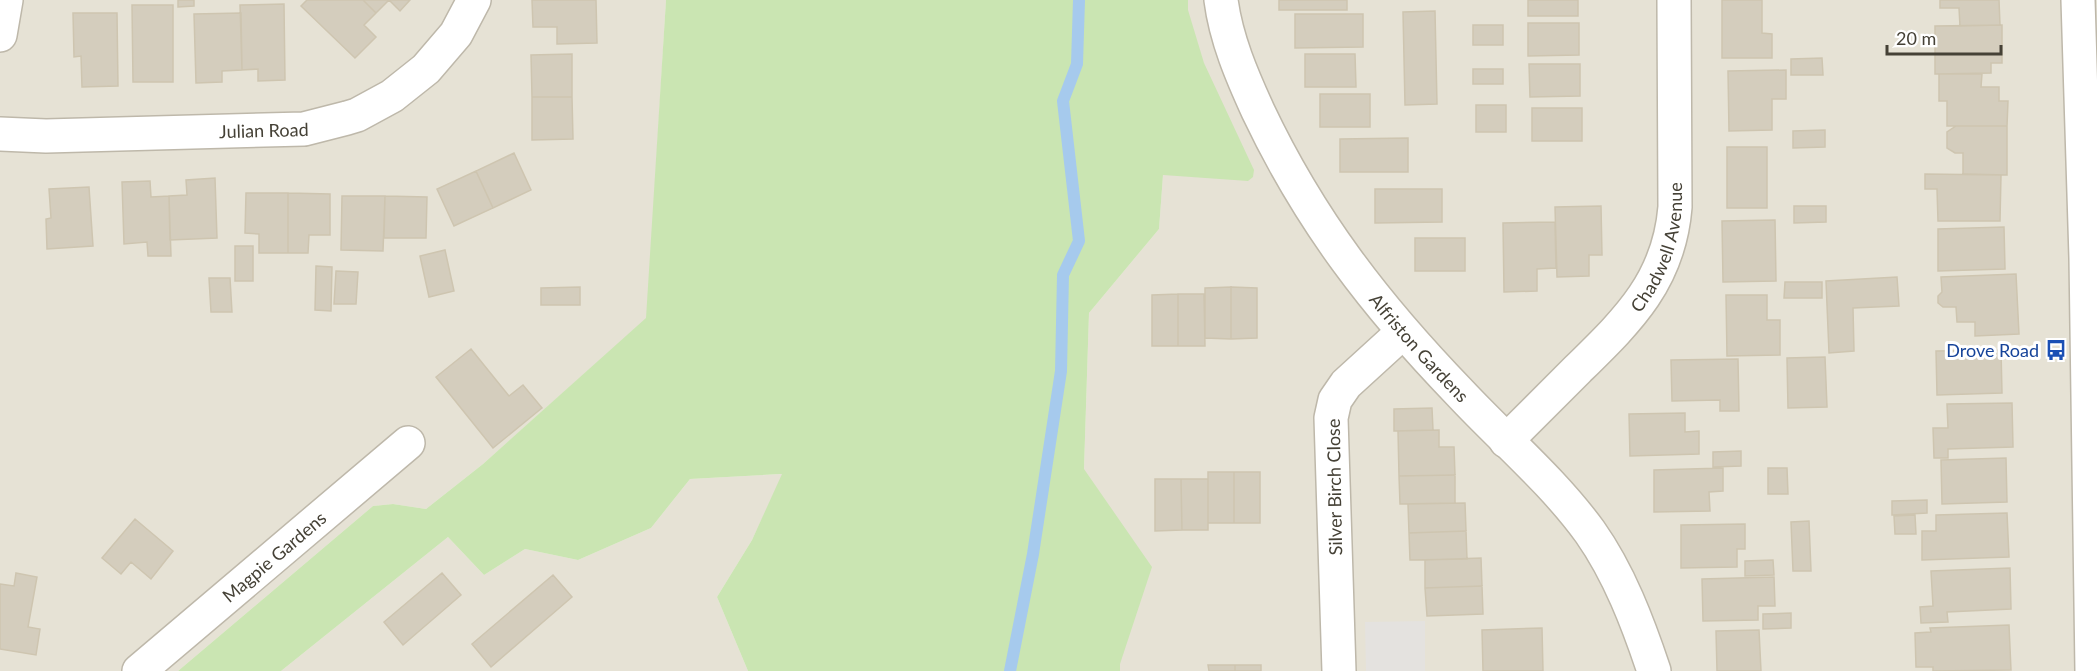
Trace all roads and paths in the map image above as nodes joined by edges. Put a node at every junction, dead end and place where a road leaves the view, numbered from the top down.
1 (6, 0) edge
2 (474, 0) edge
3 (1221, 0) edge
4 (1674, 0) edge
5 (2078, 0) edge
6 (0, 35) edge
7 (0, 134) edge
8 (2091, 258) edge
9 (1403, 332) junction
10 (1506, 441) junction
11 (408, 443) dead end
12 (139, 671) edge
13 (1338, 671) edge
14 (1654, 671) edge
15 (2092, 671) edge

1 - 6 street
2 - 7 street, Julian Road
3 - 9 street, Alfriston Gardens
4 - 10 street, Chadwell Avenue
5 - 8 street
8 - 15 street
9 - 10 street, Alfriston Gardens
9 - 13 street, Silver Birch Close
10 - 14 street, Alfriston Gardens
11 - 12 street, Magpie Gardens

